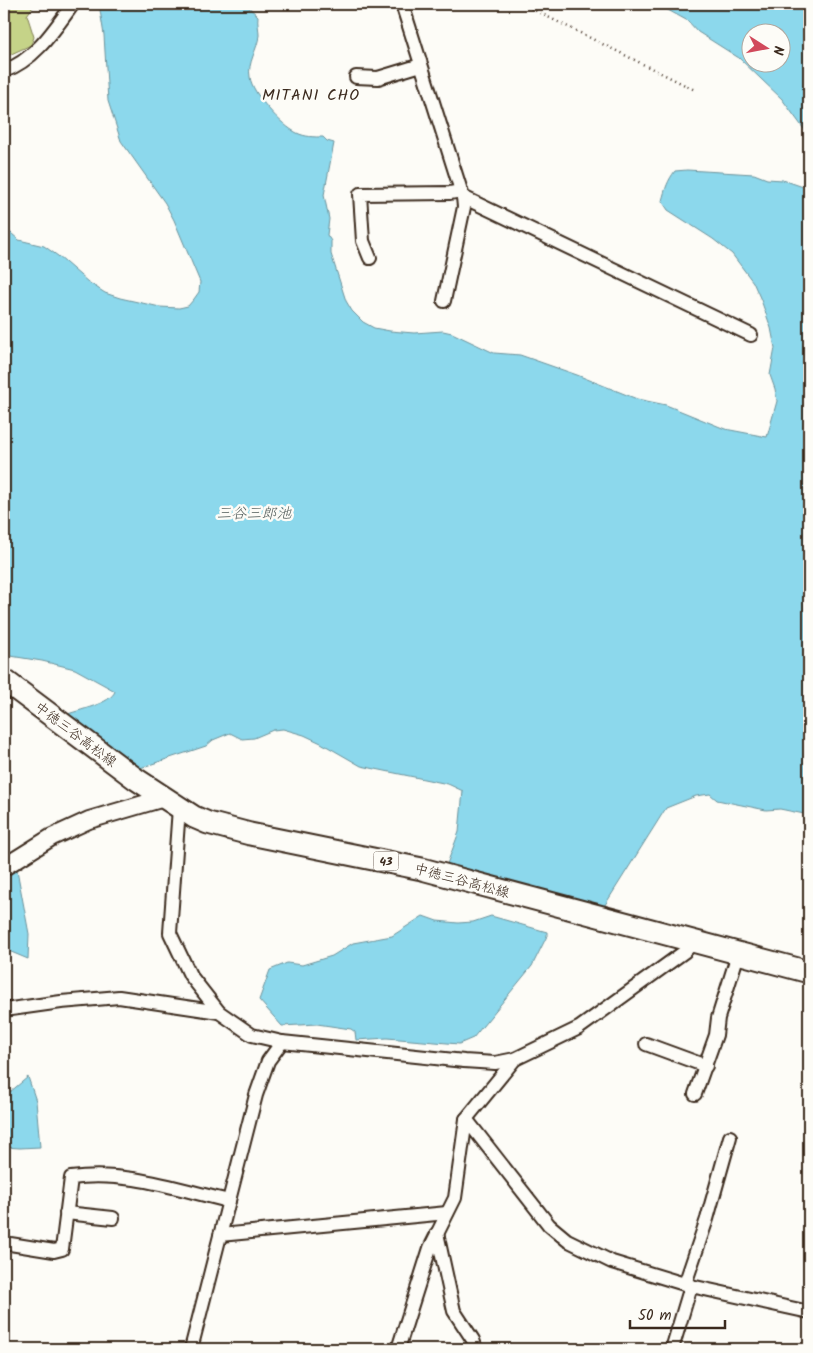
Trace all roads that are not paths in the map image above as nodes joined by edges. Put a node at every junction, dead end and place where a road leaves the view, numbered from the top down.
1 (73, 4) edge
2 (402, 4) edge
3 (421, 65) junction
4 (4, 71) edge
5 (356, 77) dead end
6 (462, 194) junction
7 (370, 258) dead end
8 (444, 301) dead end
9 (751, 335) dead end
10 (4, 680) edge
11 (171, 803) junction
12 (4, 867) edge
13 (694, 942) junction
14 (738, 954) junction
15 (809, 972) edge
16 (4, 1010) edge
17 (219, 1012) junction
18 (282, 1042) junction
19 (646, 1044) dead end
20 (515, 1059) junction
21 (706, 1066) junction
22 (695, 1094) dead end
23 (466, 1119) junction
24 (730, 1137) dead end
25 (229, 1200) junction
26 (66, 1213) junction
27 (447, 1213) junction
28 (113, 1218) dead end
29 (437, 1233) junction
30 (220, 1235) junction
31 (4, 1243) edge
32 (688, 1285) junction
33 (809, 1312) edge
34 (191, 1349) edge
35 (398, 1349) edge
36 (476, 1349) edge
37 (672, 1349) edge

1 - 4 street
2 - 3 street
3 - 5 street
3 - 6 street
6 - 7 street
6 - 8 street
6 - 9 street
10 - 11 main road, 中徳三谷高松線 / 43
11 - 12 street
11 - 13 main road, 中徳三谷高松線 / 43
11 - 17 street
13 - 14 main road, 中徳三谷高松線 / 43
13 - 20 street
14 - 15 main road, 中徳三谷高松線 / 43
14 - 21 street
16 - 17 street
17 - 18 street
18 - 20 street
18 - 25 street
19 - 21 street
20 - 23 street
21 - 22 street
23 - 27 street
23 - 32 street
24 - 32 street
25 - 26 street
25 - 30 street
26 - 28 street
26 - 31 street
27 - 29 street
27 - 30 street
29 - 35 street
29 - 36 street
30 - 34 street
32 - 33 street
32 - 37 street

